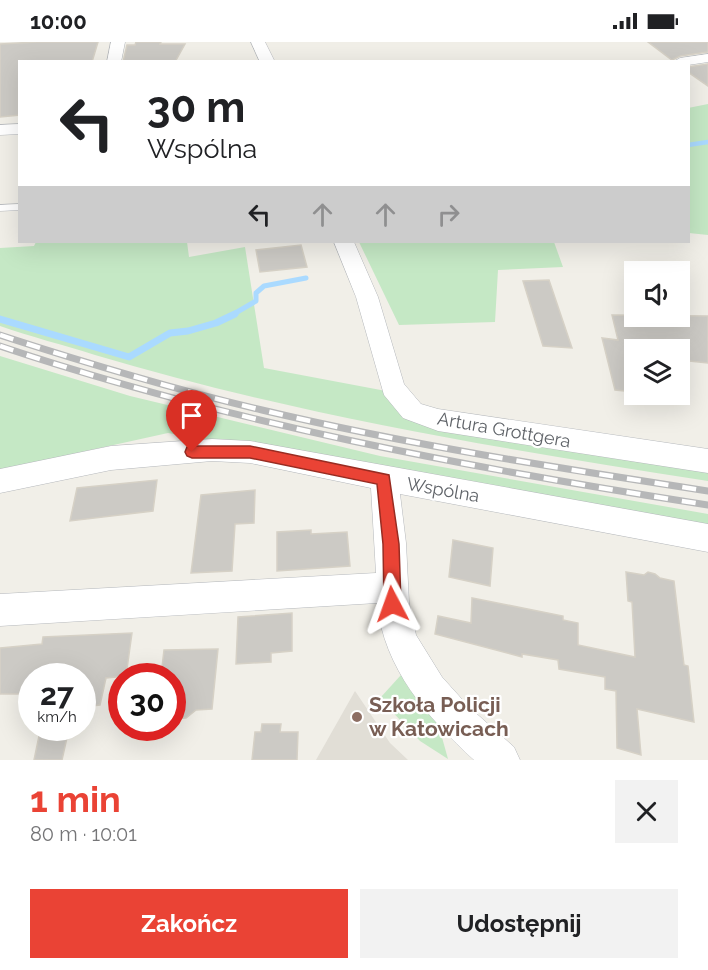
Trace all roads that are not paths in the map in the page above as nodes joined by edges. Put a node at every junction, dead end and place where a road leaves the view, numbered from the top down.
1 (118, 42) edge
2 (258, 42) edge
3 (708, 58) edge
4 (114, 60) edge
5 (267, 60) edge
6 (690, 61) edge
7 (18, 129) edge
8 (0, 130) edge
9 (18, 207) edge
10 (0, 208) edge
11 (344, 243) edge
12 (708, 462) edge
13 (384, 479) junction
14 (0, 481) edge
15 (708, 538) edge
16 (390, 587) junction
17 (0, 610) edge
18 (501, 760) edge

1 - 4 street
2 - 5 street
3 - 6 street
7 - 8 street
9 - 10 lane
11 - 12 street, Artura Grottgera
13 - 14 street, Wspólna
13 - 15 street, Wspólna
13 - 16 street
16 - 17 street
16 - 18 street

